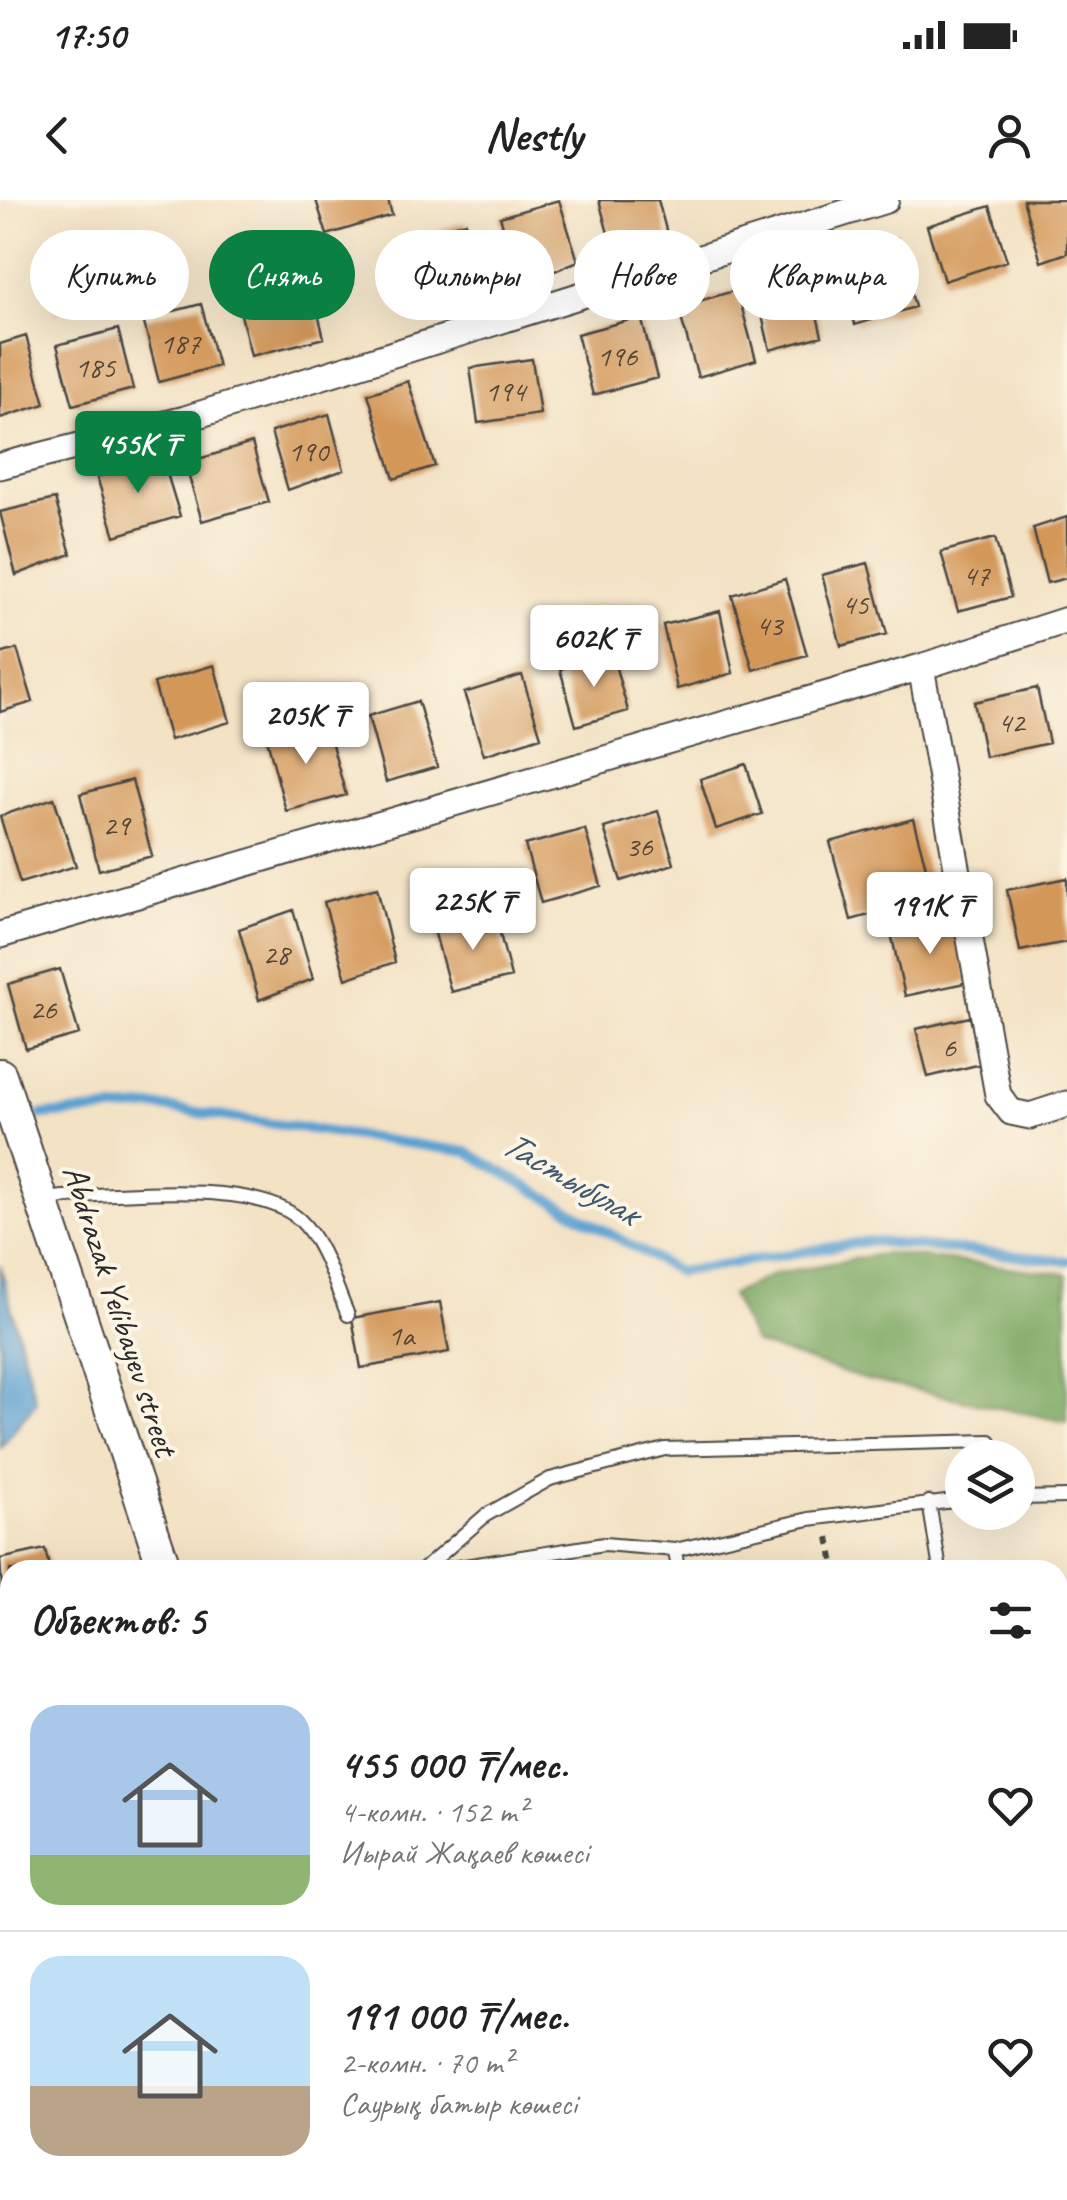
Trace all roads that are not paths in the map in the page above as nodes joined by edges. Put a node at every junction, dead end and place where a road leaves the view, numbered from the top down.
1 (886, 200) edge
2 (0, 466) edge
3 (1067, 620) edge
4 (921, 667) junction
5 (0, 935) edge
6 (0, 1074) edge
7 (1067, 1104) edge
8 (42, 1198) junction
9 (348, 1315) dead end
10 (945, 1442) edge
11 (1067, 1497) edge
12 (1035, 1498) edge
13 (945, 1501) edge
14 (929, 1502) junction
15 (674, 1550) junction
16 (162, 1560) edge
17 (434, 1560) edge
18 (502, 1560) edge
19 (676, 1560) edge
20 (938, 1560) edge

1 - 2 street
3 - 4 street
4 - 5 street
4 - 7 street
6 - 8 street, Abdrazak Yelibayev street
8 - 9 lane
8 - 16 street, Abdrazak Yelibayev street
10 - 17 lane
11 - 12 lane
13 - 14 lane
14 - 15 lane
14 - 20 lane
15 - 18 lane
15 - 19 lane

